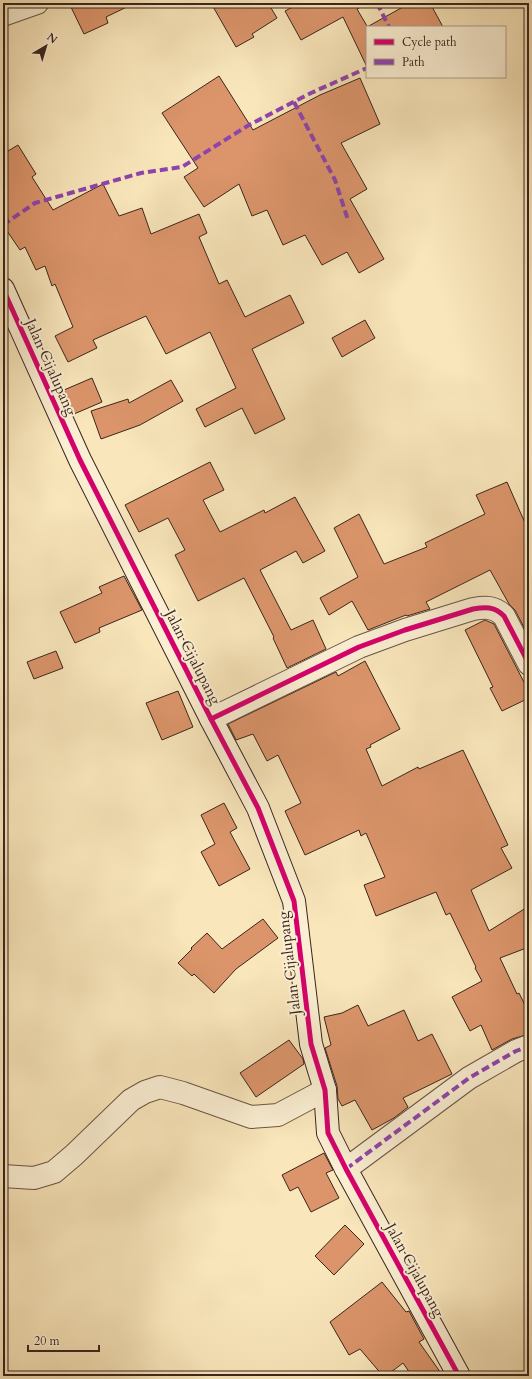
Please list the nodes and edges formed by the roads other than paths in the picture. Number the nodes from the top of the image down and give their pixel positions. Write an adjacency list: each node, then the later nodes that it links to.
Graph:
1 (37, 3): 2 (street)
2 (3, 15)
3 (3, 289): 5 (street, Jalan Cijalupang)
4 (529, 664): 5 (street)
5 (211, 719): 7 (street, Jalan Cijalupang)
6 (529, 1046): 8 (street)
7 (325, 1090): 8 (street, Jalan Cijalupang); 9 (street)
8 (346, 1169): 10 (street, Jalan Cijalupang)
9 (3, 1176)
10 (459, 1376)

